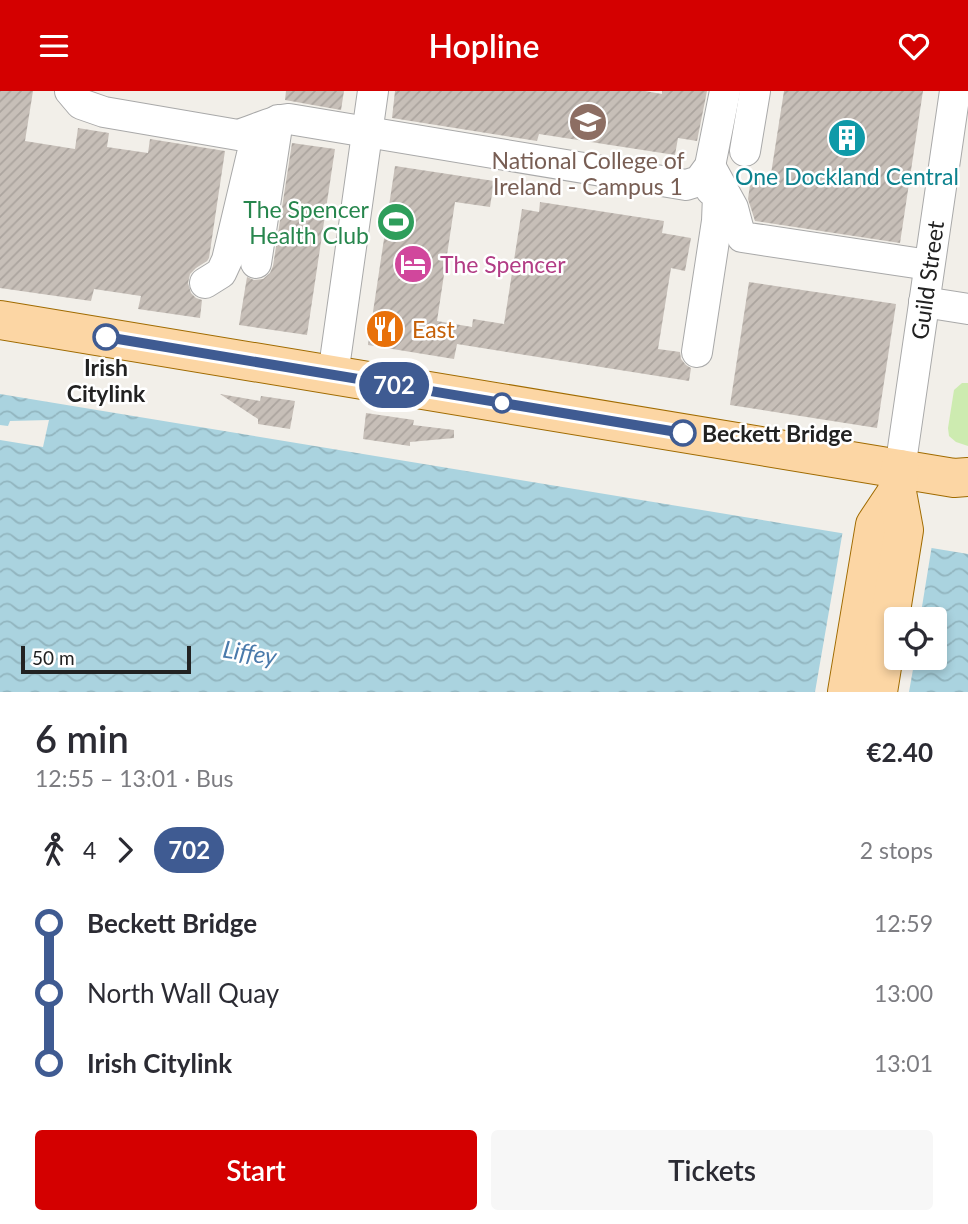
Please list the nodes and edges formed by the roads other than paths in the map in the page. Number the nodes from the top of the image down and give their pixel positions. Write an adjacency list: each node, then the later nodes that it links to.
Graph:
1 (70, 91): 6 (street)
2 (373, 91): 7 (street)
3 (725, 91): 9 (street)
4 (755, 91): 8 (street)
5 (955, 91): 11 (street, Guild Street)
6 (268, 125): 7 (street); 10 (street); 12 (street)
7 (368, 131): 9 (street); 17 (street)
8 (745, 151)
9 (704, 173): 11 (street); 16 (street)
10 (256, 263)
11 (929, 265): 13 (street, Guild Street)
12 (205, 283)
13 (924, 302): 14 (street); 18 (street, Guild Street)
14 (968, 309)
15 (0, 320): 17 (main road)
16 (693, 351)
17 (332, 375): 18 (main road)
18 (898, 480): 19 (main road); 20 (main road)
19 (963, 480)
20 (890, 528): 21 (main road); 22 (main road)
21 (847, 692)
22 (878, 692)

